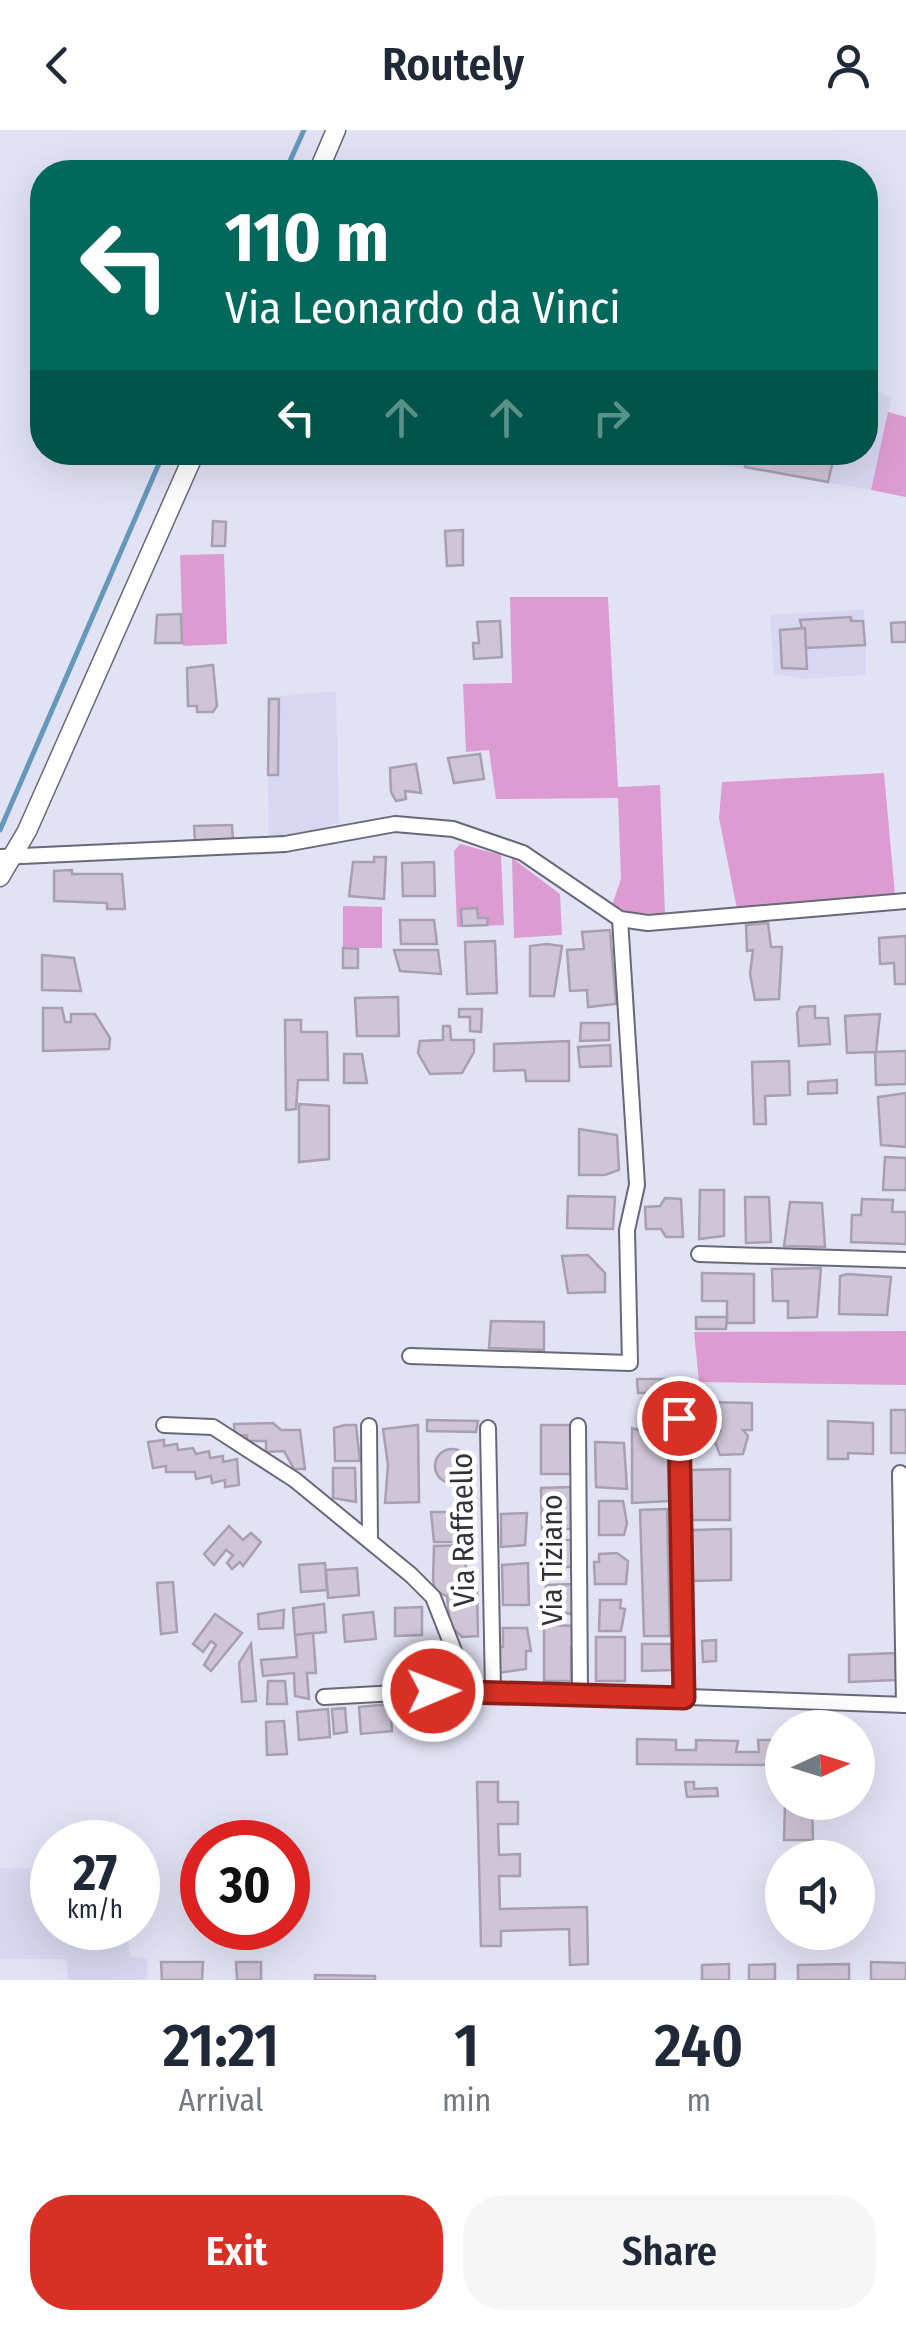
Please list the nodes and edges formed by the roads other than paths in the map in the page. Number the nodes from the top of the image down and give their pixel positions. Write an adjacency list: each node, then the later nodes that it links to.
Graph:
1 (336, 130): 2 (street)
2 (323, 160)
3 (189, 465): 4 (street)
4 (3, 857): 5 (street); 7 (street)
5 (0, 877)
6 (906, 901): 7 (street)
7 (620, 919): 10 (street)
8 (699, 1254): 9 (street)
9 (906, 1260)
10 (410, 1356)
11 (679, 1418): 22 (street)
12 (164, 1425): 17 (street)
13 (369, 1426): 17 (street)
14 (578, 1426): 20 (street, Via Tiziano)
15 (488, 1428): 19 (street, Via Raffaello)
16 (900, 1474): 23 (street)
17 (370, 1540): 18 (street)
18 (469, 1689): 19 (street); 21 (street)
19 (494, 1691): 20 (street)
20 (580, 1694): 22 (street)
21 (324, 1697)
22 (684, 1698): 23 (street)
23 (905, 1705)

